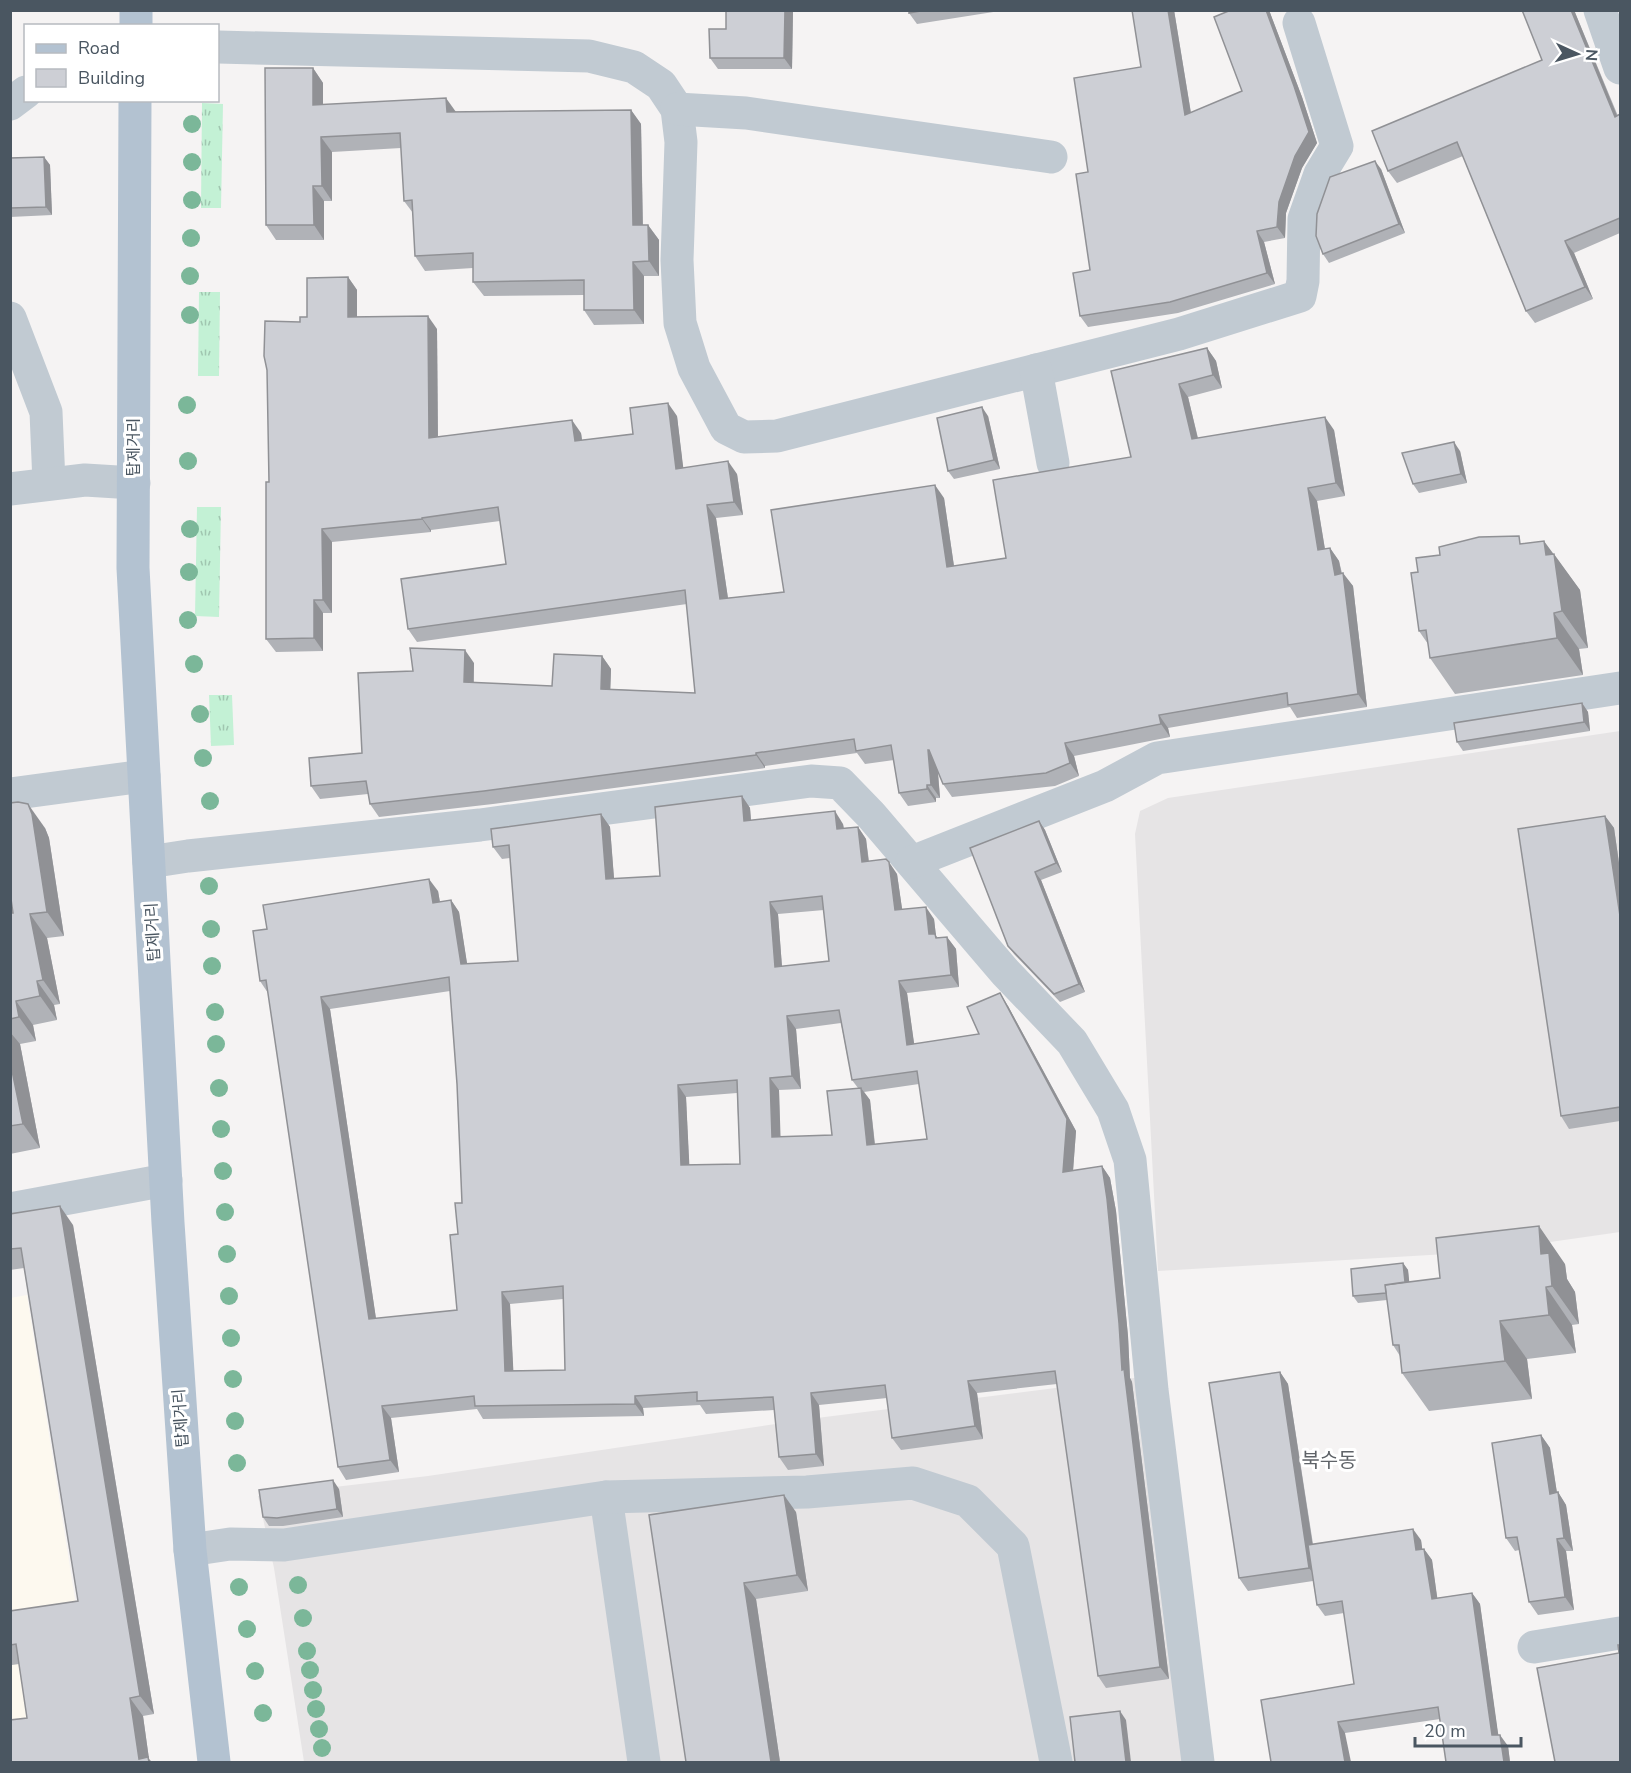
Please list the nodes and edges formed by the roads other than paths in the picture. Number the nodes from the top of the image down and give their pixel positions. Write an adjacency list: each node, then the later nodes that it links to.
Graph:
1 (1600, 10): 4 (street)
2 (1299, 23): 11 (street)
3 (219, 47): 8 (street)
4 (1620, 68)
5 (24, 94): 7 (street)
6 (135, 102): 14 (main road, 탑제거리)
7 (10, 104)
8 (677, 109): 9 (street); 11 (street)
9 (1051, 157)
10 (10, 318): 13 (street)
11 (1036, 370): 12 (street)
12 (1053, 463)
13 (49, 483): 14 (street); 15 (street)
14 (134, 483): 17 (main road, 탑제거리)
15 (10, 489)
16 (1620, 688): 20 (street)
17 (144, 776): 18 (street); 19 (main road, 탑제거리)
18 (10, 794)
19 (149, 862): 20 (street); 21 (main road, 탑제거리)
20 (912, 862): 30 (street)
21 (166, 1180): 22 (street); 24 (main road, 탑제거리)
22 (10, 1209)
23 (606, 1497): 24 (street); 28 (street); 29 (street)
24 (190, 1551): 27 (main road, 탑제거리)
25 (1620, 1633): 26 (street)
26 (1534, 1647)
27 (214, 1762)
28 (644, 1762)
29 (1056, 1762)
30 (1198, 1762)

